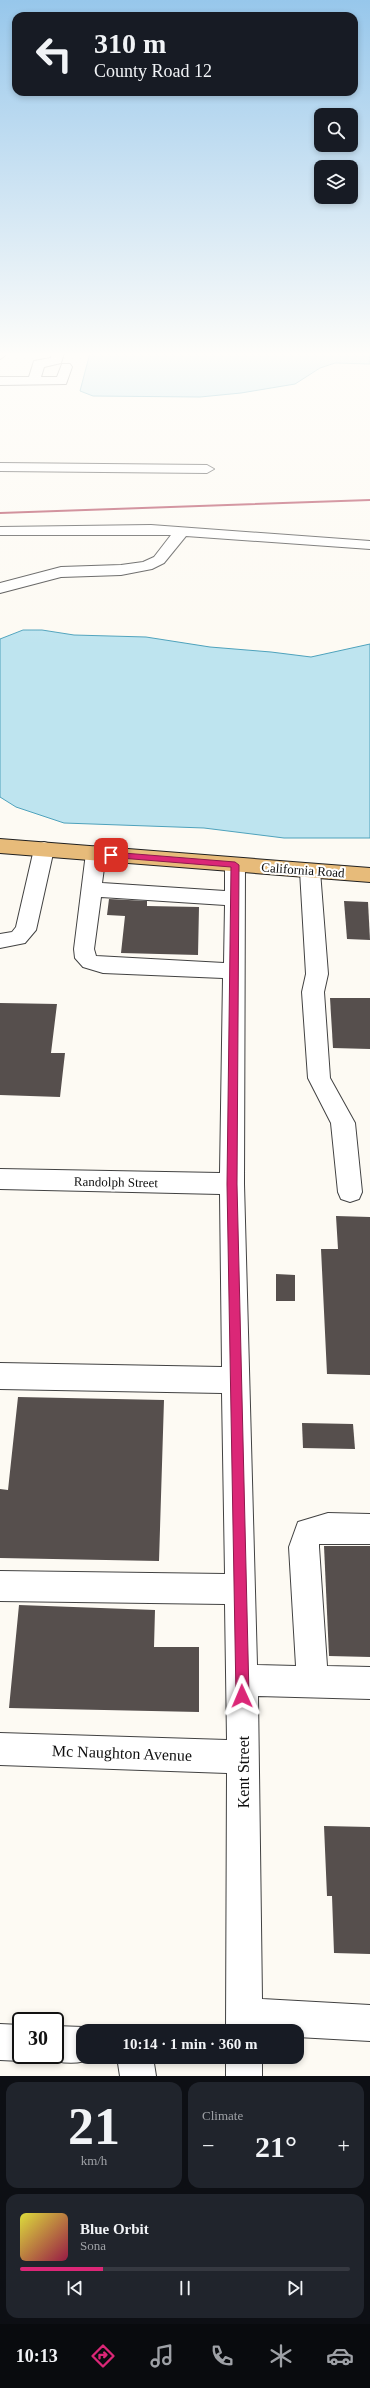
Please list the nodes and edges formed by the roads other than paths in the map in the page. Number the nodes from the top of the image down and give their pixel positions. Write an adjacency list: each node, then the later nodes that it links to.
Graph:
1 (0, 467): 2 (street)
2 (207, 469)
3 (0, 531): 4 (street)
4 (182, 531): 5 (street); 6 (street)
5 (370, 545)
6 (0, 588)
7 (0, 846): 8 (main road, California Road)
8 (44, 849): 9 (main road, California Road); 15 (street)
9 (96, 854): 10 (main road, California Road); 13 (street)
10 (235, 865): 11 (main road, California Road); 14 (street, Kent Street)
11 (310, 871): 12 (main road, California Road); 19 (street)
12 (370, 875)
13 (91, 889): 14 (street); 16 (street)
14 (235, 899): 16 (street, Kent Street)
15 (0, 941)
16 (234, 971): 18 (street, Kent Street)
17 (0, 1179): 18 (street, Randolph Street)
18 (232, 1184): 21 (street, Kent Street)
19 (350, 1192)
20 (0, 1376): 21 (street)
21 (236, 1380): 24 (street, Kent Street)
22 (370, 1529): 26 (street)
23 (0, 1586): 24 (street)
24 (240, 1589): 25 (street, Kent Street)
25 (242, 1680): 26 (street); 29 (street, Kent Street)
26 (312, 1682): 27 (street)
27 (370, 1683)
28 (0, 1749): 29 (street, Mc Naughton Avenue)
29 (244, 1757): 31 (street, Kent Street)
30 (370, 2023): 31 (street)
31 (244, 2024)
32 (0, 2042): 33 (street)
33 (12, 2043)
34 (64, 2044): 35 (street)
35 (76, 2045)
36 (136, 2064): 38 (street)
37 (244, 2064): 39 (street)
38 (138, 2076)
39 (244, 2076)

